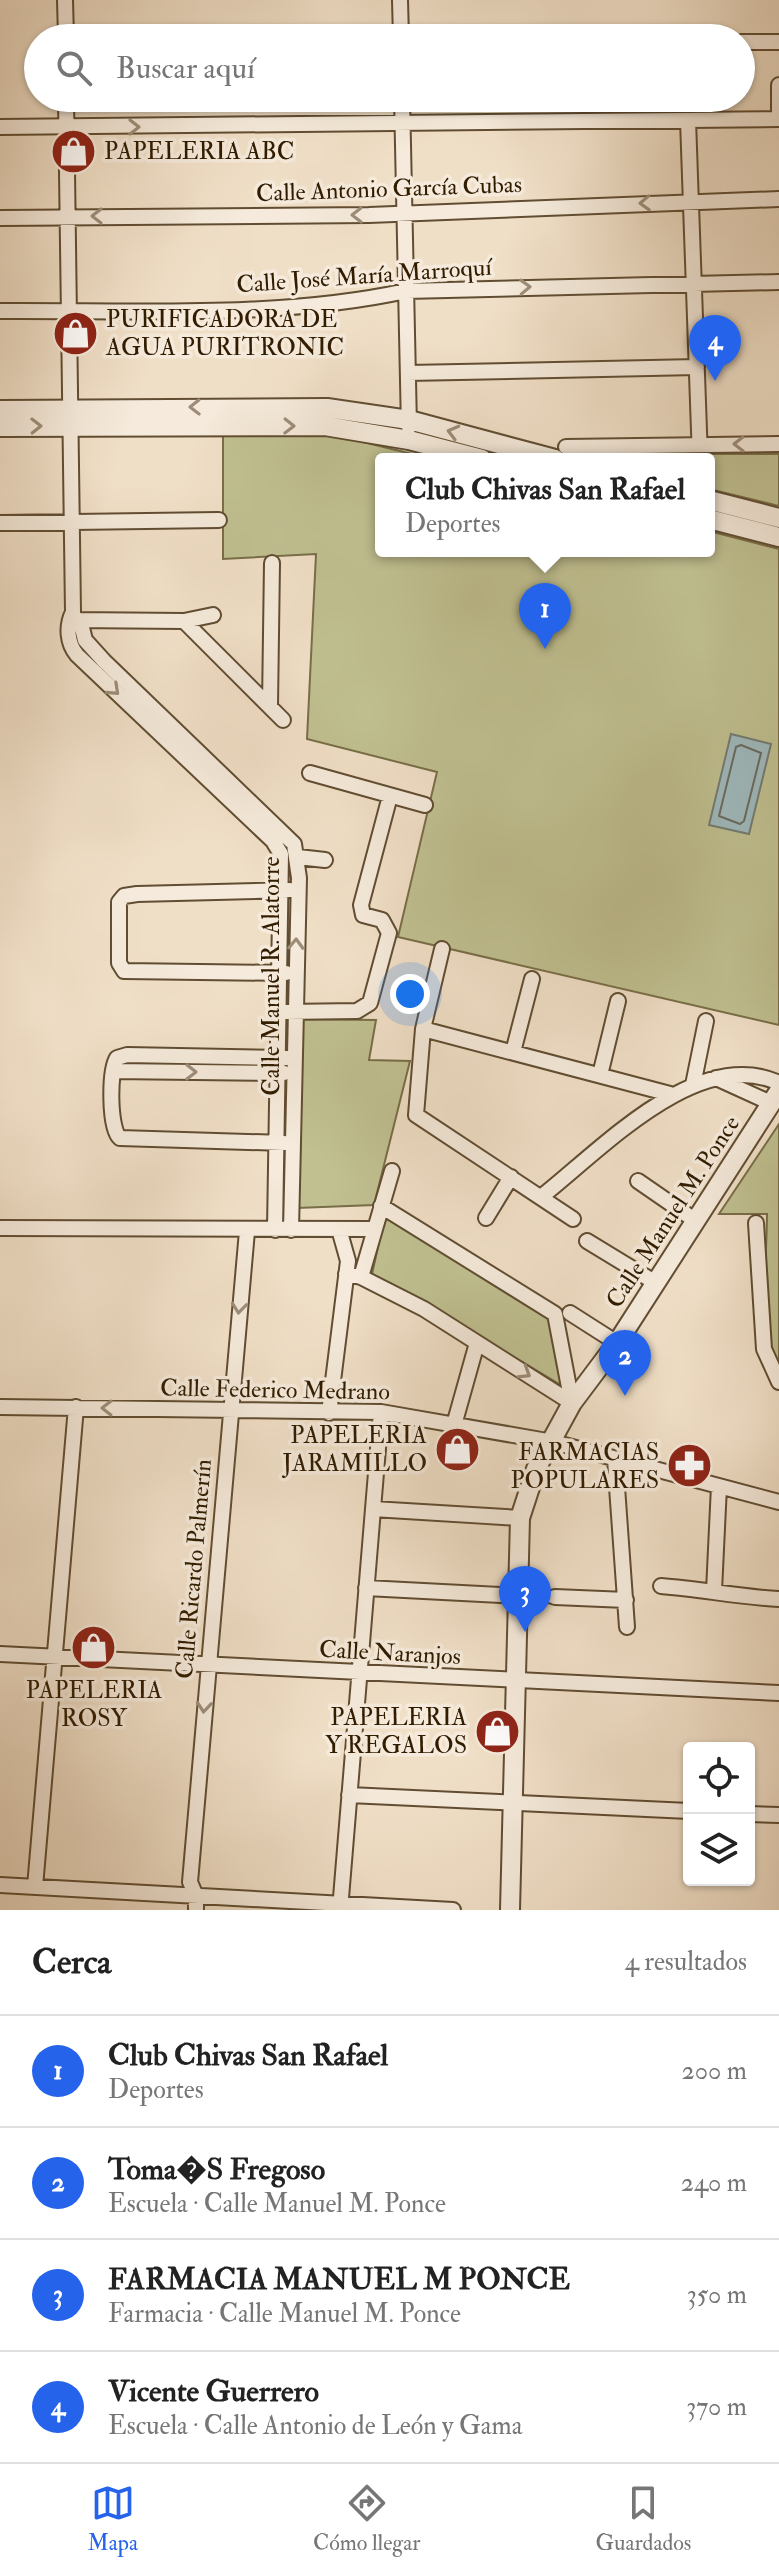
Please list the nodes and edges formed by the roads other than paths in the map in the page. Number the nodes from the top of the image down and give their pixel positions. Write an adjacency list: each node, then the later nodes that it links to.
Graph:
1 (65, 0): 3 (street)
2 (400, 0): 4 (street)
3 (66, 24)
4 (401, 24)
5 (755, 42): 6 (street)
6 (779, 42)
7 (779, 85): 10 (street)
8 (66, 112): 14 (street, Calle Manuel R. Alatorre)
9 (402, 112): 12 (street)
10 (779, 119): 11 (street)
11 (688, 120): 12 (street); 16 (street)
12 (403, 126): 14 (street, one-way to 12); 17 (street)
13 (0, 127): 14 (street)
14 (67, 127): 18 (street, Calle Manuel R. Alatorre)
15 (779, 199): 16 (street, Calle Antonio García Cubas)
16 (691, 201): 17 (street, Calle Antonio García Cubas, one-way to 17); 21 (street)
17 (404, 212): 18 (street, Calle Antonio García Cubas, one-way to 18); 22 (street)
18 (68, 216): 19 (street, Calle Antonio García Cubas); 23 (street, Calle Manuel R. Alatorre)
19 (0, 218)
20 (779, 282): 21 (street, Calle José María Marroquí)
21 (694, 283): 22 (street, Calle José María Marroquí, one-way to 21); 25 (street)
22 (406, 291): 23 (street, Calle José María Marroquí); 26 (street)
23 (69, 310): 24 (street, Calle José María Marroquí); 28 (street, Calle Manuel R. Alatorre)
24 (0, 311)
25 (697, 367): 26 (street); 33 (street)
26 (408, 373): 29 (street)
27 (0, 410): 28 (street)
28 (71, 417): 29 (street, one-way to 28); 30 (street, one-way to 28); 31 (street, one-way to 31); 40 (street, Calle Manuel R. Alatorre)
29 (409, 420): 31 (street); 35 (street, one-way to 29)
30 (0, 427)
31 (409, 440): 34 (street)
32 (779, 444): 33 (street, one-way to 33)
33 (700, 452): 35 (street)
34 (459, 453)
35 (561, 453)
36 (715, 502): 37 (street)
37 (779, 518)
38 (219, 520): 40 (street)
39 (715, 521): 42 (street)
40 (72, 522): 41 (street); 45 (street, Calle Manuel R. Alatorre)
41 (0, 523)
42 (779, 537)
43 (272, 563): 48 (street)
44 (213, 615): 46 (street)
45 (74, 617): 46 (street); 47 (street, Calle Manuel R. Alatorre)
46 (184, 621): 48 (street)
47 (99, 666): 53 (street, Calle Manuel R. Alatorre); 55 (street, Calle Manuel R. Alatorre, one-way to 55)
48 (270, 705): 49 (street)
49 (283, 720)
50 (310, 773): 51 (street)
51 (390, 796): 52 (street); 60 (street)
52 (425, 805)
53 (298, 857): 54 (street); 55 (street, Calle Manuel R. Alatorre)
54 (325, 860)
55 (290, 890): 57 (street, Calle Manuel R. Alatorre); 57 (street)
56 (442, 949): 62 (street)
57 (287, 973): 60 (street, Calle Manuel R. Alatorre)
58 (532, 979): 63 (street)
59 (618, 1001): 65 (street)
60 (286, 1012): 64 (street, Calle Manuel R. Alatorre)
61 (706, 1021): 68 (street)
62 (423, 1029): 63 (street); 74 (street)
63 (513, 1052): 65 (street)
64 (285, 1066): 71 (street, Calle Manuel R. Alatorre); 71 (street); 72 (street, Calle Manuel R. Alatorre)
65 (600, 1075): 69 (street)
66 (715, 1078): 67 (street); 68 (street); 70 (street)
67 (779, 1083)
68 (693, 1085): 69 (street)
69 (670, 1094): 76 (street)
70 (775, 1097): 80 (street, Calle Manuel M. Ponce)
71 (276, 1143): 72 (street); 85 (street, Calle Manuel R. Alatorre)
72 (292, 1143): 86 (street, Calle Manuel R. Alatorre)
73 (392, 1171): 77 (street)
74 (511, 1177): 76 (street); 78 (street)
75 (638, 1181): 80 (street)
76 (541, 1197): 79 (street)
77 (381, 1206): 84 (street); 95 (street)
78 (486, 1218)
79 (573, 1219)
80 (696, 1221): 90 (street, Calle Manuel M. Ponce)
81 (756, 1223): 94 (street)
82 (0, 1228): 87 (street)
83 (339, 1229): 84 (street); 86 (street); 89 (street)
84 (375, 1229): 89 (street)
85 (275, 1230): 86 (street); 87 (street)
86 (291, 1230)
87 (247, 1231): 98 (street, Calle Ricardo Palmerín, one-way to 98)
88 (587, 1241): 90 (street)
89 (354, 1276): 92 (street); 100 (street)
90 (656, 1283): 93 (street, Calle Manuel M. Ponce)
91 (570, 1313): 93 (street)
92 (477, 1343): 95 (street, one-way to 95); 101 (street)
93 (617, 1343): 95 (street, Calle Manuel M. Ponce)
94 (779, 1382)
95 (572, 1403): 102 (street, Calle Manuel M. Ponce)
96 (0, 1407): 97 (street, Calle Federico Medrano)
97 (76, 1407): 98 (street, Calle Federico Medrano, one-way to 97); 117 (street)
98 (229, 1411): 100 (street, Calle Federico Medrano); 118 (street, Calle Ricardo Palmerín)
99 (381, 1412): 100 (street, Calle Federico Medrano); 101 (street, Calle Federico Medrano); 106 (street)
100 (329, 1413)
101 (454, 1425): 102 (street, Calle Federico Medrano)
102 (553, 1442): 103 (street, Calle Federico Medrano); 107 (street, Calle Manuel M. Ponce)
103 (615, 1459): 104 (street, Calle Federico Medrano); 114 (street)
104 (719, 1486): 105 (street, Calle Federico Medrano); 110 (street)
105 (779, 1502)
106 (373, 1509): 107 (street); 109 (street)
107 (520, 1518): 111 (street, Calle Manuel M. Ponce)
108 (661, 1586): 110 (street)
109 (366, 1588): 111 (street); 119 (street)
110 (714, 1591): 113 (street)
111 (518, 1596): 112 (street); 120 (street, Calle Manuel M. Ponce)
112 (555, 1597): 114 (street)
113 (779, 1599)
114 (626, 1600): 115 (street)
115 (627, 1627)
116 (0, 1654): 117 (street, Calle Naranjos)
117 (55, 1657): 118 (street, Calle Naranjos); 128 (street)
118 (208, 1667): 119 (street, Calle Naranjos); 129 (street, Calle Ricardo Palmerín, one-way to 129)
119 (359, 1673): 120 (street, Calle Naranjos); 122 (street)
120 (517, 1681): 121 (street, Calle Naranjos); 123 (street, Calle Manuel M. Ponce)
121 (779, 1693)
122 (349, 1795): 123 (street); 130 (street)
123 (513, 1803): 124 (street); 132 (street, Calle Manuel M. Ponce)
124 (683, 1811)
125 (755, 1814): 126 (street)
126 (779, 1815)
127 (0, 1885): 128 (street)
128 (35, 1887): 129 (street)
129 (196, 1903): 130 (street)
130 (340, 1908): 131 (street)
131 (453, 1910)
132 (510, 1910)

